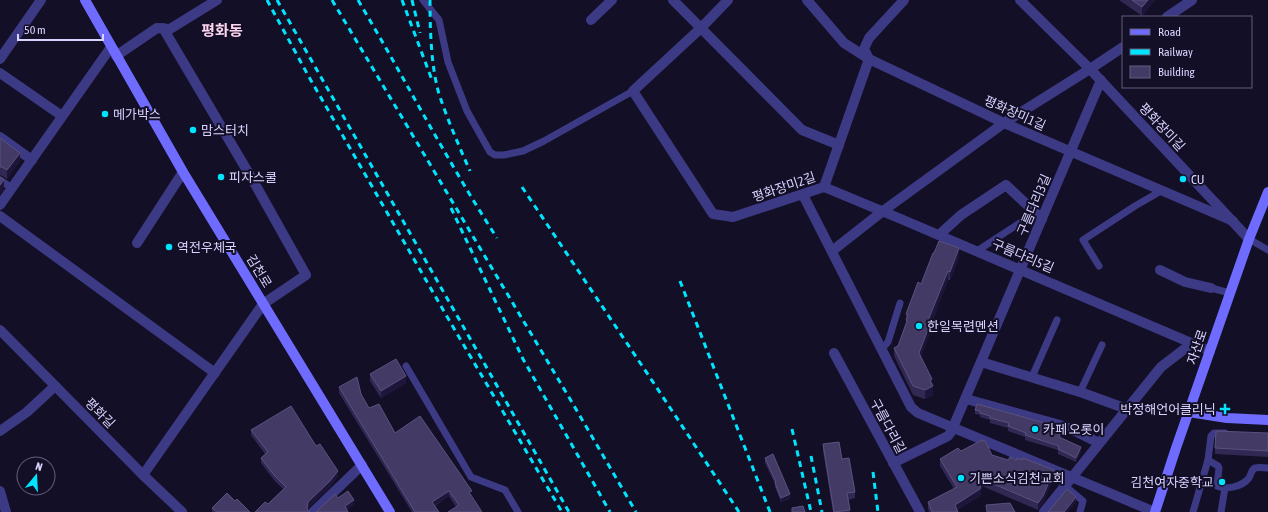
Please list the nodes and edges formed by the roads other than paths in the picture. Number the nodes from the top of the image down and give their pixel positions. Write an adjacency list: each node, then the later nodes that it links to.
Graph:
1 (85, 0): 17 (street, 김천로)
2 (217, 0): 14 (street)
3 (423, 0): 23 (lane)
4 (612, 0): 13 (street)
5 (673, 0): 15 (street)
6 (728, 0): 15 (street)
7 (807, 0): 19 (street, 평화장미1길)
8 (904, 0): 19 (street, 평화장미2길)
9 (1020, 0): 20 (street, 평화장미길)
10 (1192, 0): 12 (street)
11 (36, 2): 18 (street)
12 (1168, 16)
13 (591, 20)
14 (163, 28): 17 (street); 53 (street)
15 (701, 28): 23 (street); 27 (street)
16 (1122, 48): 20 (street)
17 (113, 51): 24 (street); 30 (street, 김천로)
18 (0, 59)
19 (869, 59): 25 (street, 평화장미1길); 27 (street, 평화장미2길)
20 (1090, 69): 22 (street, 평화장미길); 25 (street)
21 (0, 73): 24 (street)
22 (1101, 80): 28 (street, 구름다리3길); 41 (street, 평화장미길)
23 (633, 92): 36 (street, 평화장미2길)
24 (62, 116): 29 (street)
25 (1004, 123): 28 (street, 평화장미1길); 38 (street)
26 (0, 137): 29 (street)
27 (839, 145): 32 (street, 평화장미2길)
28 (1070, 151): 34 (street, 평화장미1길); 40 (street, 구름다리3길)
29 (32, 160): 33 (street)
30 (183, 172): 44 (street); 53 (street, 김천로)
31 (0, 180): 33 (lane)
32 (824, 187): 36 (street, 평화장미2길); 38 (street, 구름다리5길)
33 (12, 188): 37 (street)
34 (1161, 191): 41 (street, 평화장미1길); 48 (lane)
35 (1268, 192): 43 (street, 자산로)
36 (802, 195): 46 (street)
37 (0, 206)
38 (883, 211): 42 (street, 구름다리5길); 46 (street)
39 (0, 216): 64 (street)
40 (1038, 216): 42 (street); 47 (lane); 49 (street, 구름다리3길)
41 (1233, 222): 43 (street, 평화장미길)
42 (939, 235): 47 (street, 구름다리5길)
43 (1249, 239): 45 (lane); 52 (street, 자산로)
44 (137, 243)
45 (1268, 250)
46 (832, 251): 59 (street)
47 (977, 251): 49 (street, 구름다리5길)
48 (1099, 266)
49 (1020, 270): 57 (street, 구름다리5길); 62 (street, 구름다리3길)
50 (1160, 270): 51 (street)
51 (1211, 288): 52 (lane)
52 (1230, 293): 60 (street, 자산로)
53 (263, 304): 64 (street); 78 (street, 김천로)
54 (900, 304): 59 (lane)
55 (1057, 320): 65 (lane)
56 (0, 330): 66 (street, 평화길)
57 (1192, 344): 60 (street, 구름다리5길); 69 (street)
58 (1102, 345): 67 (lane)
59 (881, 350): 72 (street)
60 (1210, 351): 70 (street, 자산로)
61 (834, 353): 77 (street, 구름다리길)
62 (981, 362): 65 (street); 68 (street, 구름다리3길)
63 (406, 366): 89 (lane)
64 (215, 373): 80 (street)
65 (1032, 377): 67 (street)
66 (55, 386): 73 (street); 80 (street, 평화길)
67 (1080, 392): 69 (street)
68 (966, 399): 72 (street, 구름다리3길); 75 (street)
69 (1127, 409): 75 (street)
70 (1189, 412): 71 (street); 93 (street, 자산로)
71 (1268, 420)
72 (954, 427): 77 (street, 구름다리3길); 81 (street)
73 (0, 431)
74 (1231, 433): 76 (lane)
75 (1099, 443): 81 (street)
76 (1208, 460): 83 (lane); 94 (lane)
77 (893, 463): 90 (street, 구름다리길)
78 (362, 465): 87 (street); 88 (street, 김천로)
79 (1268, 468): 83 (lane)
80 (144, 475): 86 (street, 평화길)
81 (1072, 477): 82 (street); 93 (street)
82 (1065, 486): 91 (street); 92 (lane)
83 (1225, 488): 95 (lane)
84 (0, 491): 85 (street)
85 (6, 512)
86 (182, 512)
87 (313, 512)
88 (390, 512)
89 (518, 512)
90 (920, 512)
91 (1044, 512)
92 (1080, 512)
93 (1155, 512)
94 (1193, 512)
95 (1221, 512)

